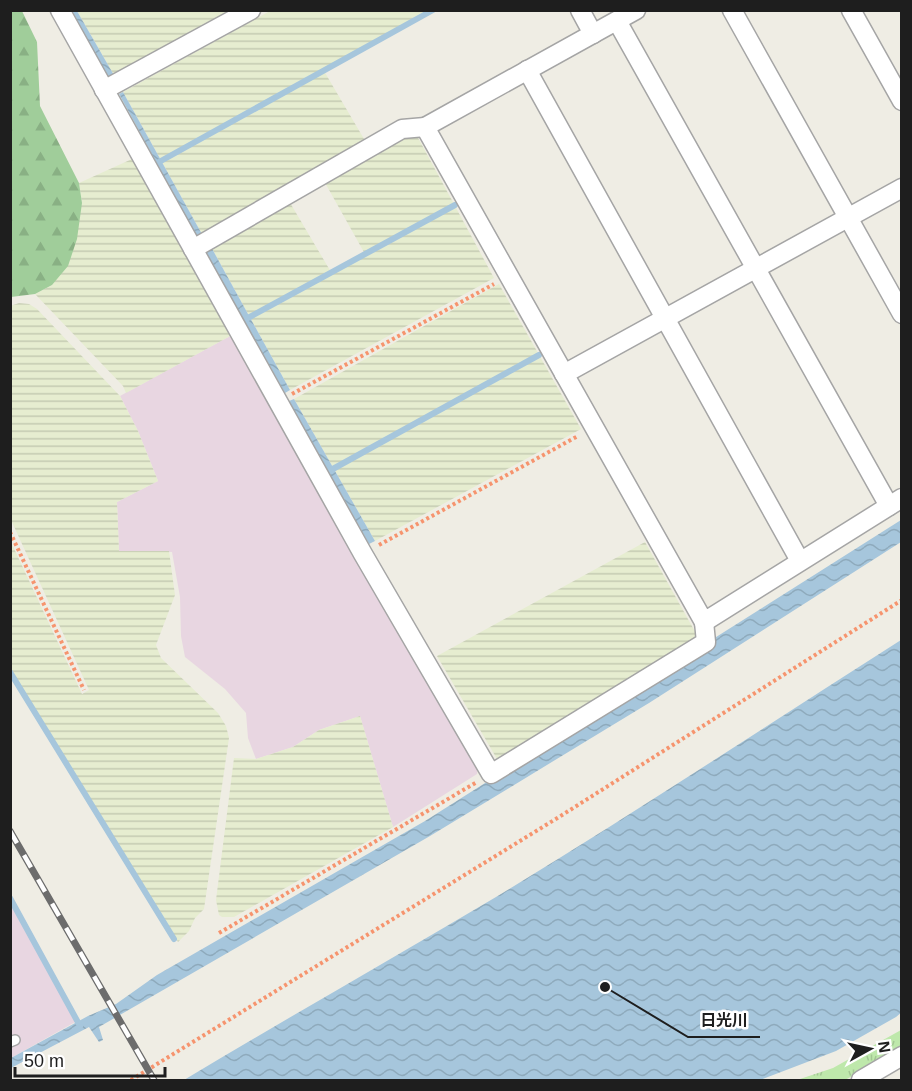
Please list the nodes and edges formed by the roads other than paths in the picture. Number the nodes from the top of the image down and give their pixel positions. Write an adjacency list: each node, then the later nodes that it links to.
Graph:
1 (60, 10): 10 (street)
2 (250, 10): 10 (street)
3 (580, 10): 8 (street)
4 (636, 10): 7 (street)
5 (732, 10): 14 (street)
6 (851, 10): 11 (street)
7 (617, 21): 8 (street); 16 (street)
8 (593, 34): 9 (street)
9 (526, 70): 12 (street); 18 (street)
10 (104, 90): 15 (street)
11 (902, 101)
12 (425, 127): 15 (street); 19 (street)
13 (902, 188): 14 (street)
14 (847, 218): 16 (street); 17 (street)
15 (193, 249): 22 (street)
16 (756, 269): 18 (street); 20 (street)
17 (902, 314)
18 (665, 319): 19 (street); 21 (street)
19 (564, 374): 22 (street)
20 (895, 502): 21 (street)
21 (800, 561): 22 (street)
22 (704, 622)
23 (902, 1056): 24 (street)
24 (861, 1080)

